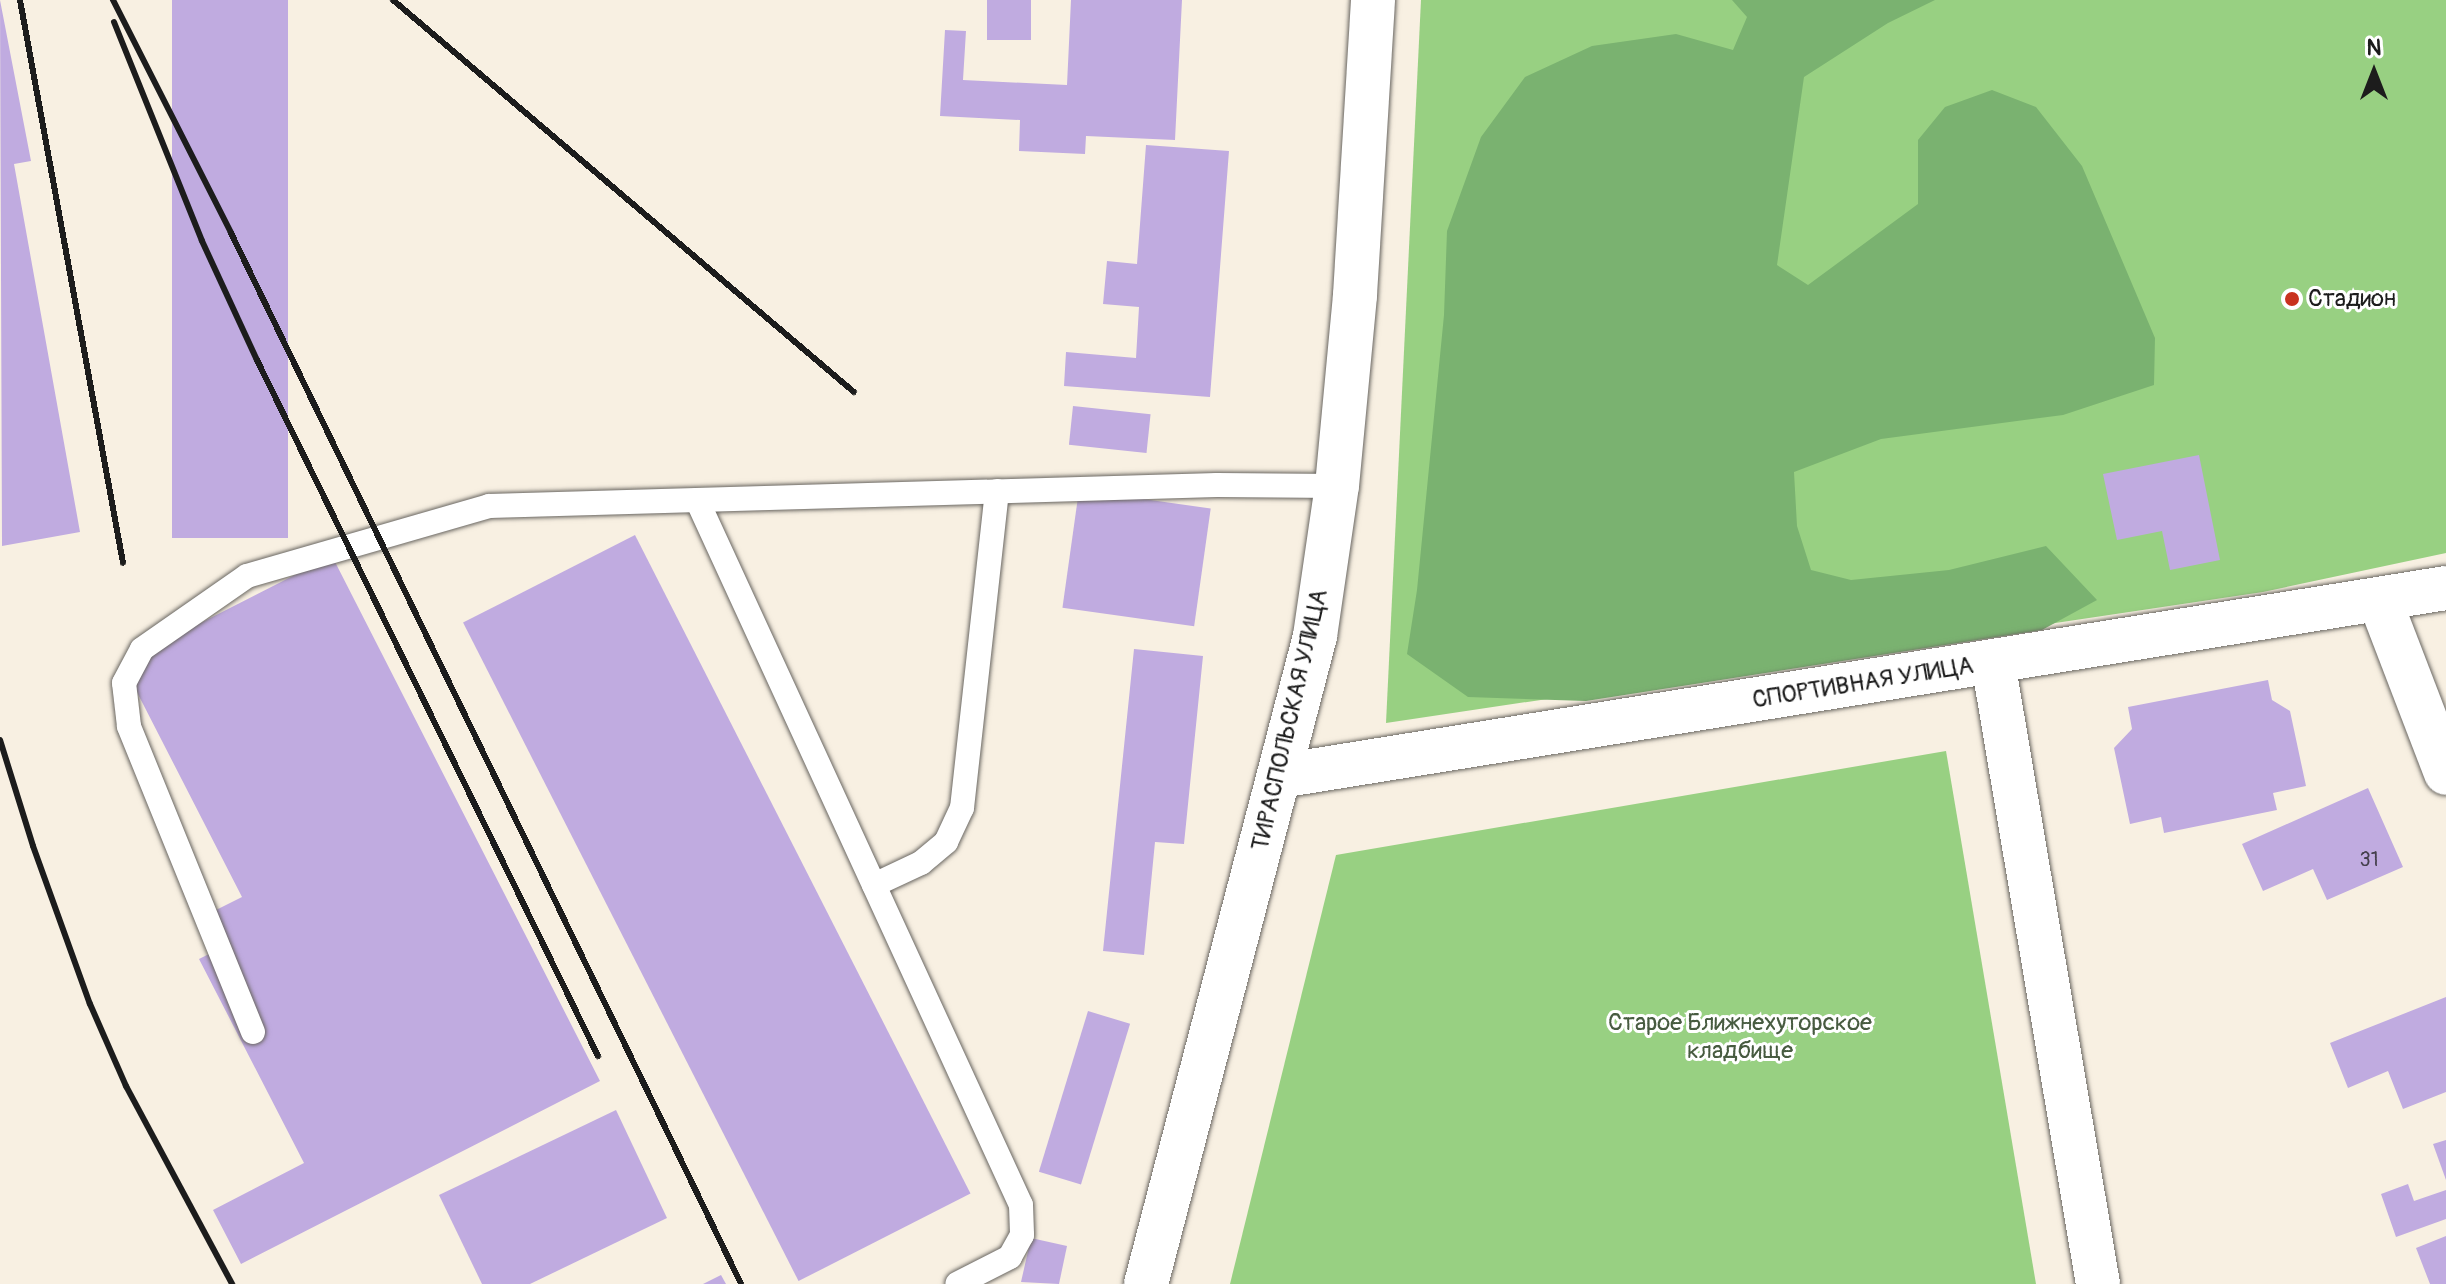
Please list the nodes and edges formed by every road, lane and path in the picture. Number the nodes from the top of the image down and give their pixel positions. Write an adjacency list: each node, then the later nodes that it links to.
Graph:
1 (1373, 0): 2 (street, ТИРАСПОЛЬСКАЯ УЛИЦА)
2 (1337, 486): 3 (lane); 9 (street, ТИРАСПОЛЬСКАЯ УЛИЦА)
3 (997, 491): 4 (lane); 10 (lane)
4 (697, 500): 10 (lane); 11 (lane)
5 (2446, 588): 6 (street, СПОРТИВНАЯ УЛИЦА)
6 (2380, 601): 7 (street, СПОРТИВНАЯ УЛИЦА); 8 (street)
7 (1993, 662): 9 (street, СПОРТИВНАЯ УЛИЦА); 14 (street)
8 (2446, 773)
9 (1280, 776): 13 (street, ТИРАСПОЛЬСКАЯ УЛИЦА)
10 (874, 885): 12 (lane)
11 (253, 1032)
12 (957, 1284)
13 (1146, 1284)
14 (2098, 1284)

